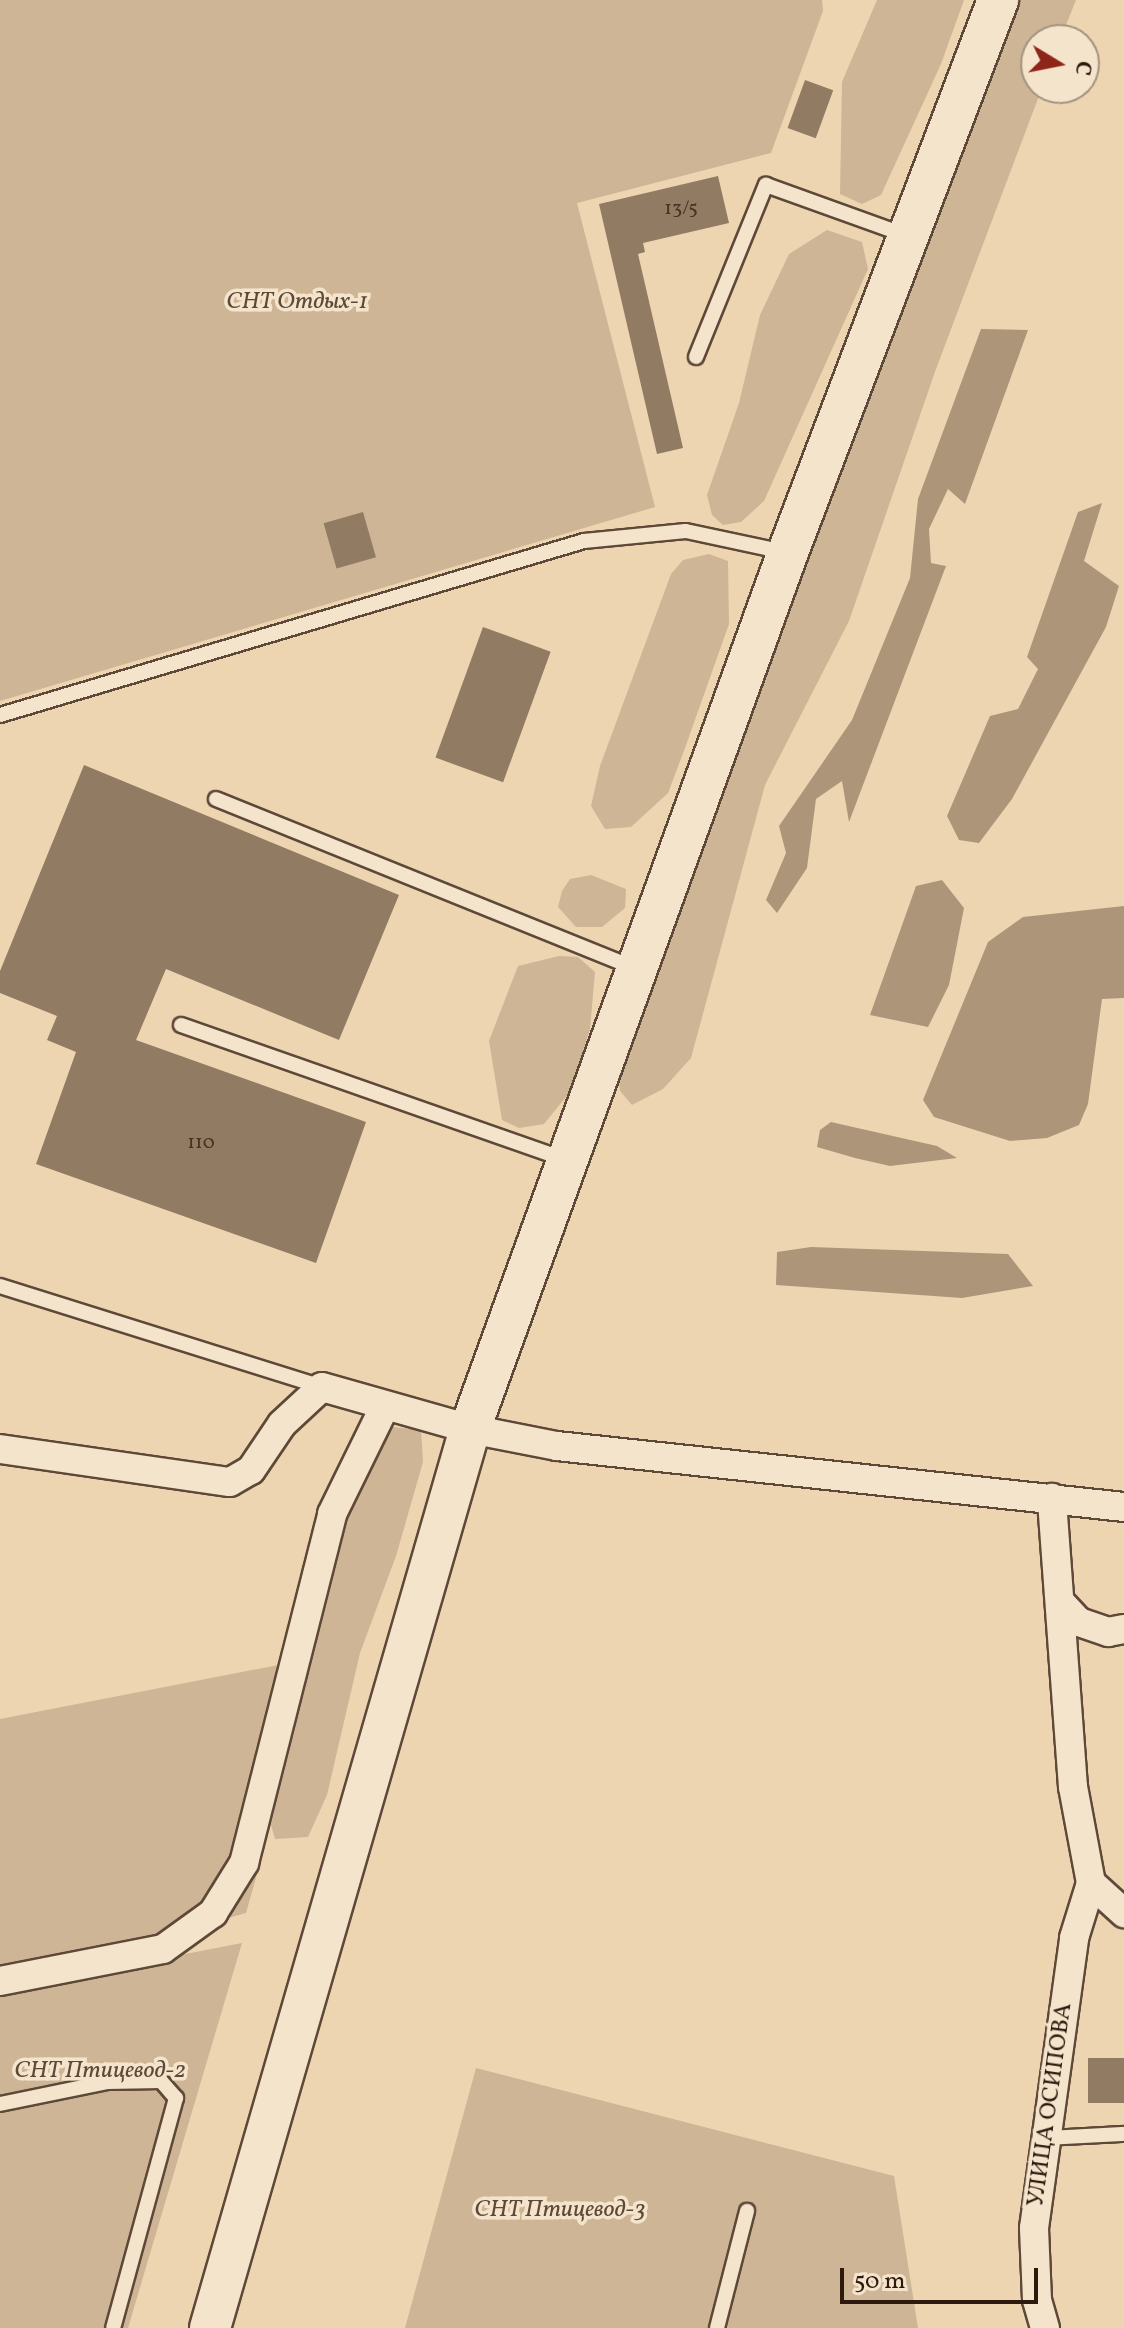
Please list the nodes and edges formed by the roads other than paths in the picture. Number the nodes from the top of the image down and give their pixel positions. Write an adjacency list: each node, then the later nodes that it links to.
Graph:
1 (998, 0): 2 (main road)
2 (909, 237): 3 (lane); 4 (main road)
3 (696, 357)
4 (788, 552): 5 (lane); 7 (main road)
5 (0, 715)
6 (216, 799): 7 (lane)
7 (637, 969): 9 (main road)
8 (181, 1025): 9 (lane)
9 (566, 1160): 13 (main road)
10 (0, 1286): 11 (lane)
11 (322, 1387): 12 (street); 14 (street)
12 (385, 1406): 13 (street); 21 (street)
13 (470, 1429): 15 (street); 27 (main road)
14 (0, 1449)
15 (1052, 1498): 16 (street); 17 (street, УЛИЦА ОСИПОВА)
16 (1124, 1507)
17 (1063, 1605): 18 (street); 19 (street, УЛИЦА ОСИПОВА)
18 (1124, 1629)
19 (1091, 1883): 20 (street); 24 (street, УЛИЦА ОСИПОВА)
20 (1124, 1913)
21 (0, 1981)
22 (0, 2104): 26 (lane)
23 (1124, 2134): 24 (lane)
24 (1047, 2138): 29 (street, УЛИЦА ОСИПОВА)
25 (747, 2211): 28 (lane)
26 (113, 2328)
27 (210, 2328)
28 (717, 2328)
29 (1045, 2328)

